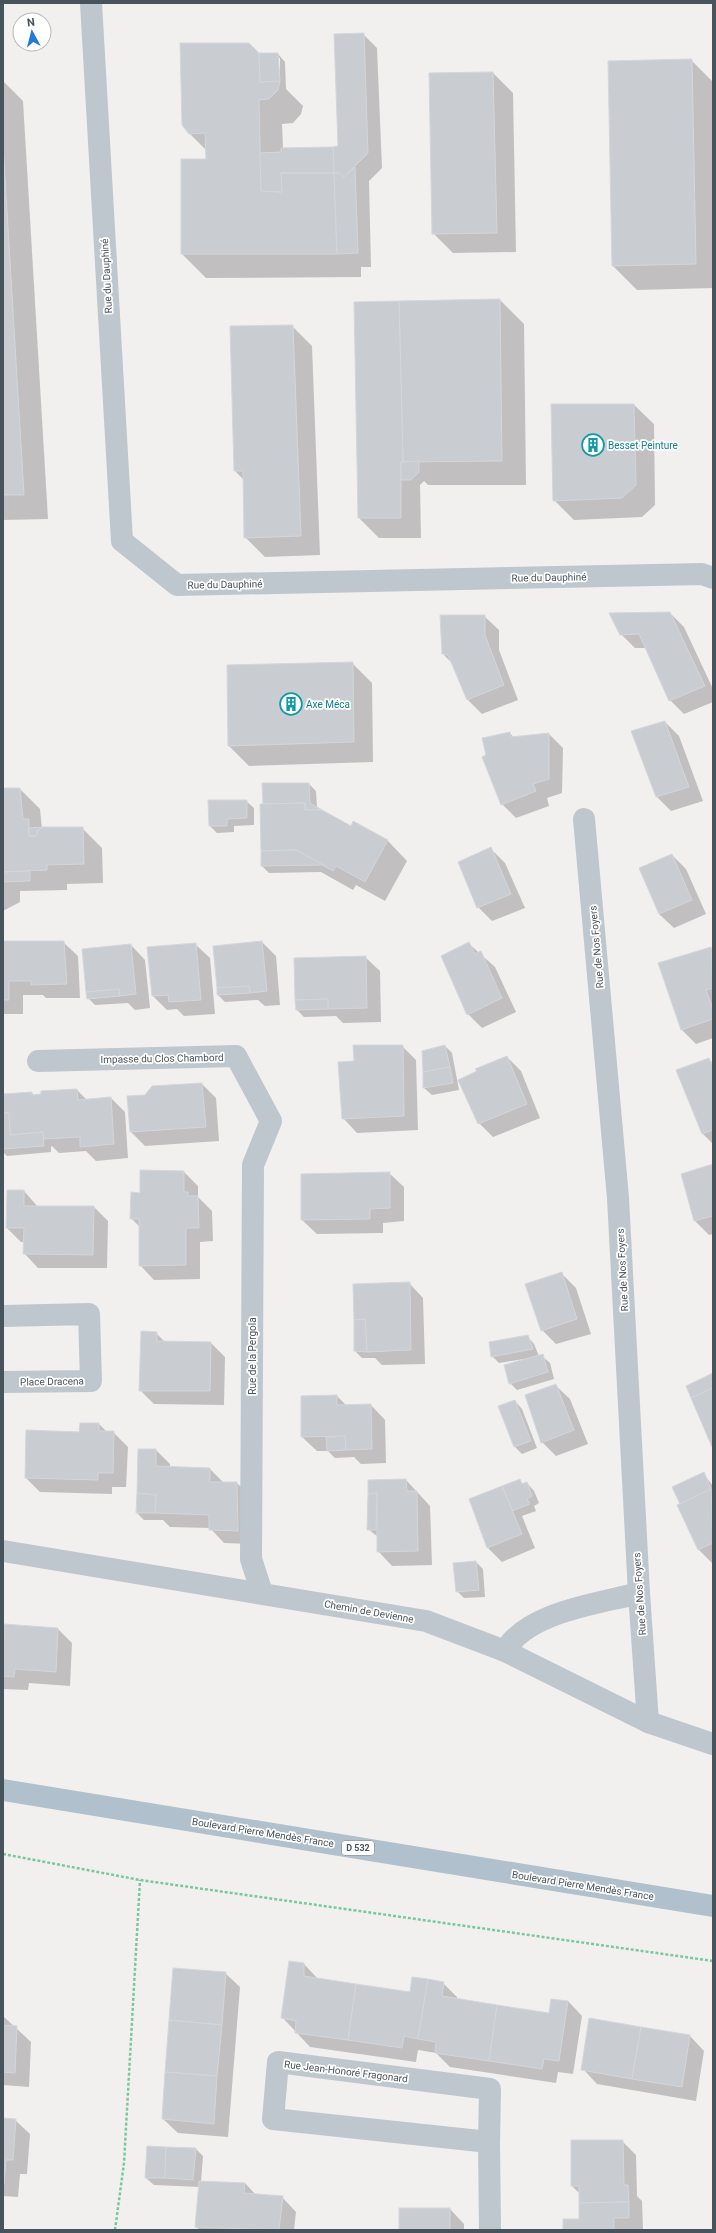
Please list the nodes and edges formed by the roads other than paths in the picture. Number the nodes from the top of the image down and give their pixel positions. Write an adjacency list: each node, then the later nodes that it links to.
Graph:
1 (91, 3): 2 (street, Rue du Dauphiné)
2 (713, 578)
3 (584, 819): 10 (street, Rue de Nos Foyers)
4 (38, 1061): 5 (street, Impasse du Clos Chambord)
5 (271, 1121): 9 (street, Rue de la Pergola)
6 (3, 1316): 7 (street, Place Dracena)
7 (3, 1382)
8 (3, 1550): 9 (street, Chemin de Devienne)
9 (262, 1593): 11 (street, Chemin de Devienne)
10 (639, 1593): 11 (street); 12 (street, Rue de Nos Foyers)
11 (505, 1651): 12 (street, Chemin de Devienne)
12 (648, 1722): 13 (street, Chemin de Devienne)
13 (713, 1744)
14 (3, 1790): 15 (main road, Boulevard Pierre Mendès France / D 532)
15 (713, 1906)
16 (489, 2142): 16 (street, Rue Jean-Honoré Fragonard); 17 (street, Rue Jean-Honoré Fragonard)
17 (490, 2230)

